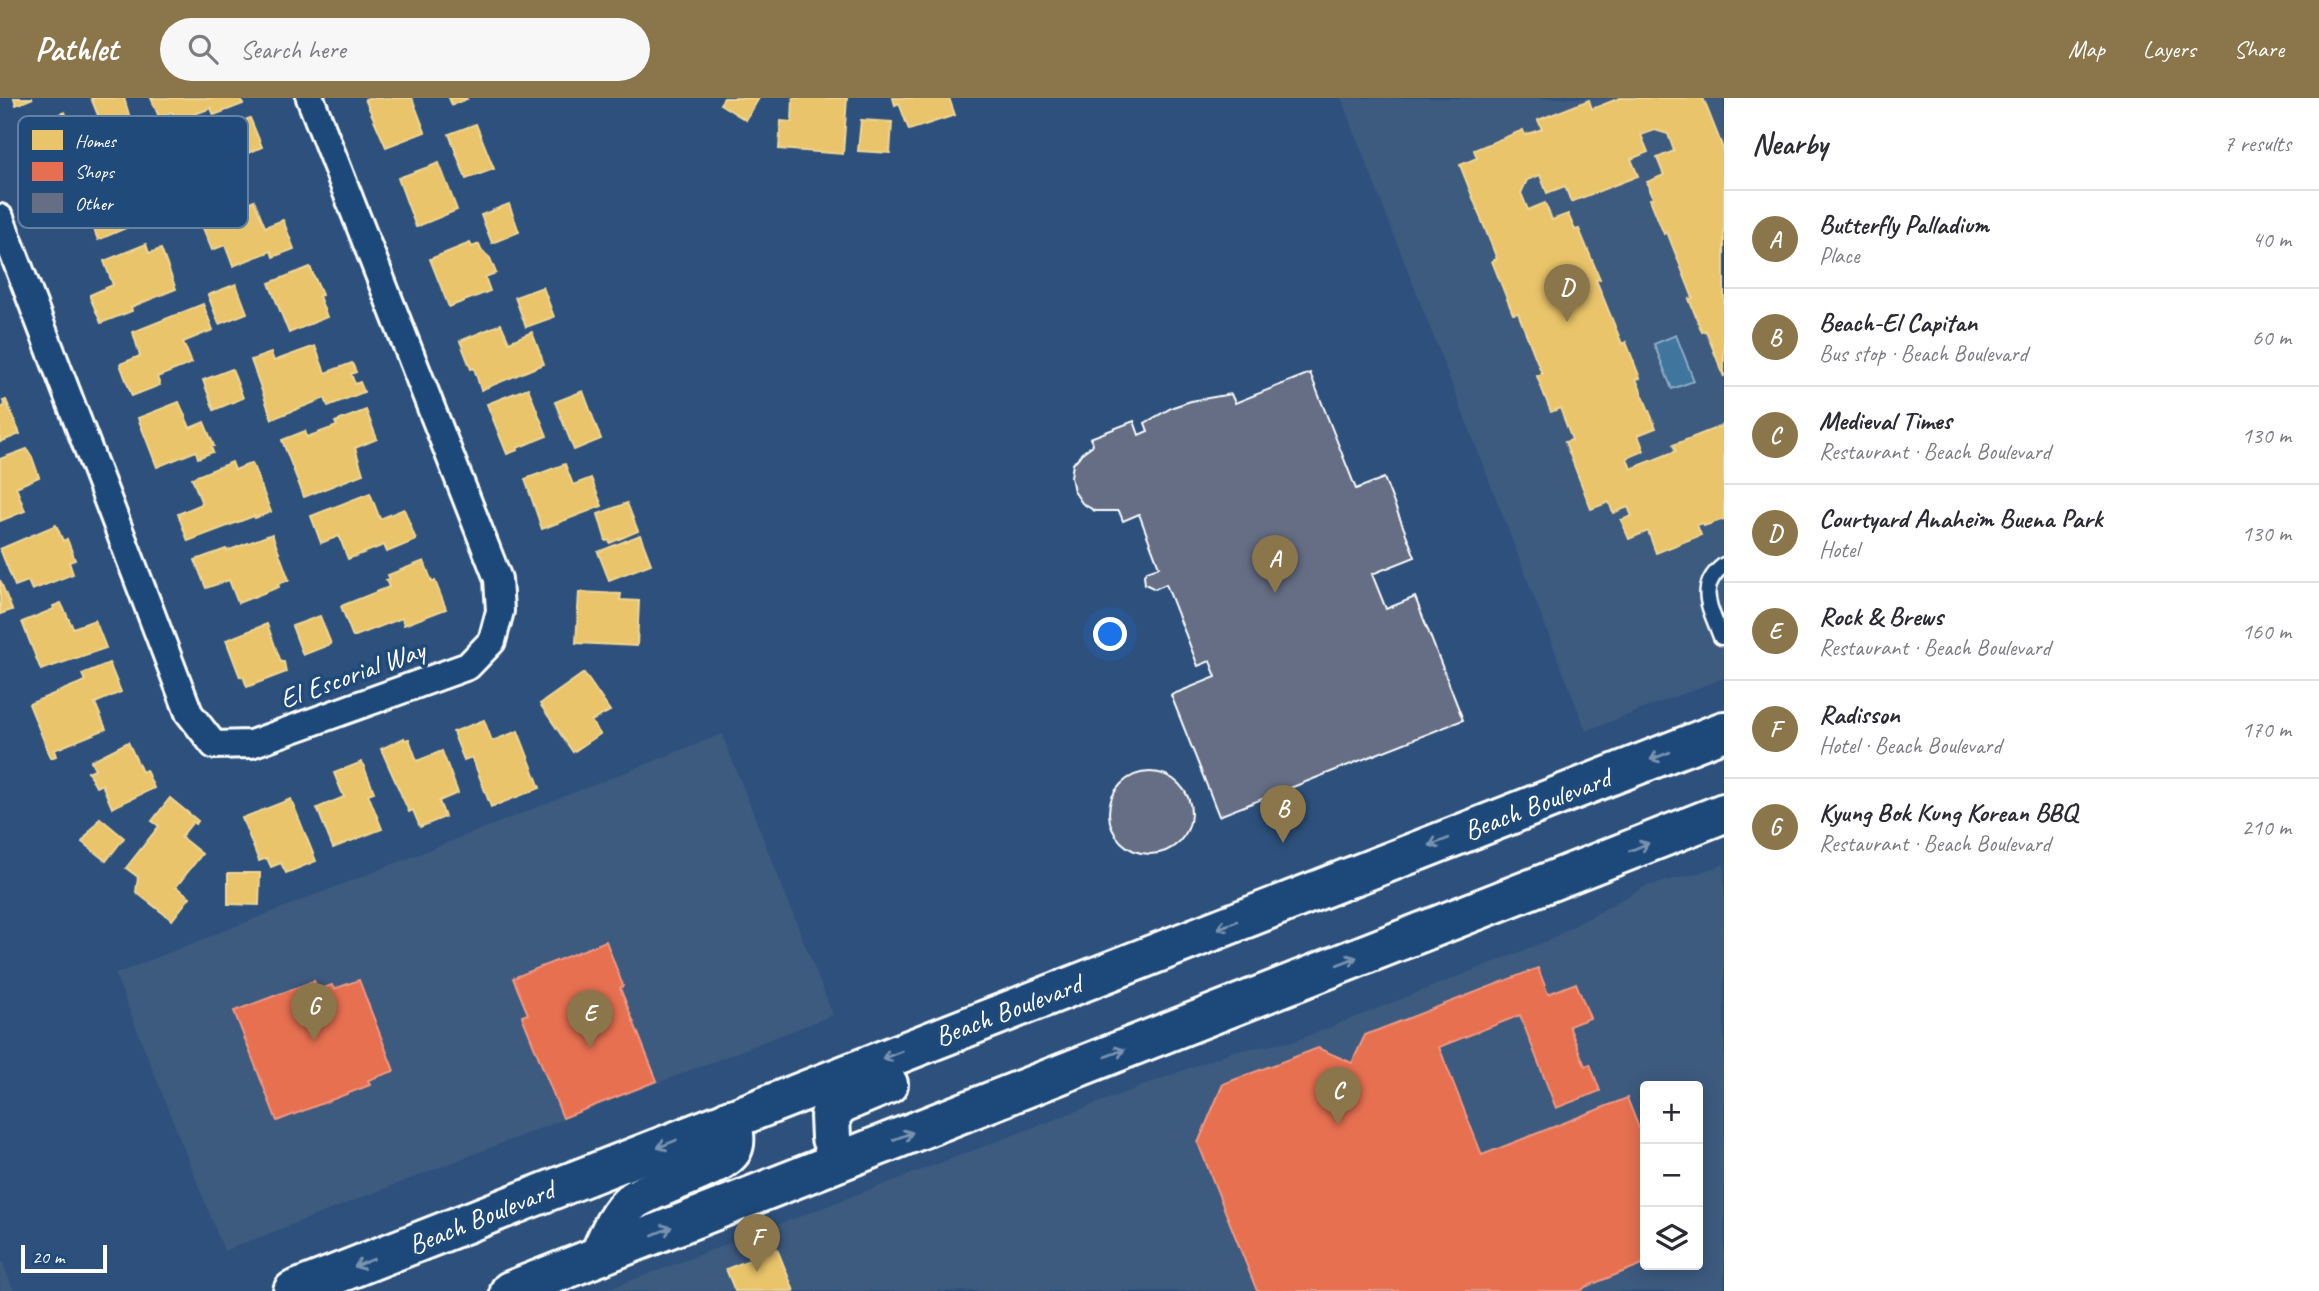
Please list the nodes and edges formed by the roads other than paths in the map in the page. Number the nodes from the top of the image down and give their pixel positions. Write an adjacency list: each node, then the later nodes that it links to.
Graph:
1 (310, 98): 2 (street, El Escorial Way)
2 (0, 218)
3 (1724, 565): 4 (lane)
4 (1721, 637)
5 (1724, 731): 7 (main road, Beach Boulevard, one-way to 7)
6 (1724, 813): 9 (main road, one-way to 6)
7 (956, 1030): 8 (main road, Beach Boulevard, one-way to 8); 9 (main road)
8 (730, 1119): 10 (main road); 11 (main road, Beach Boulevard, one-way to 11)
9 (839, 1161): 10 (main road, one-way to 9)
10 (599, 1256): 12 (main road)
11 (293, 1291)
12 (510, 1291)

